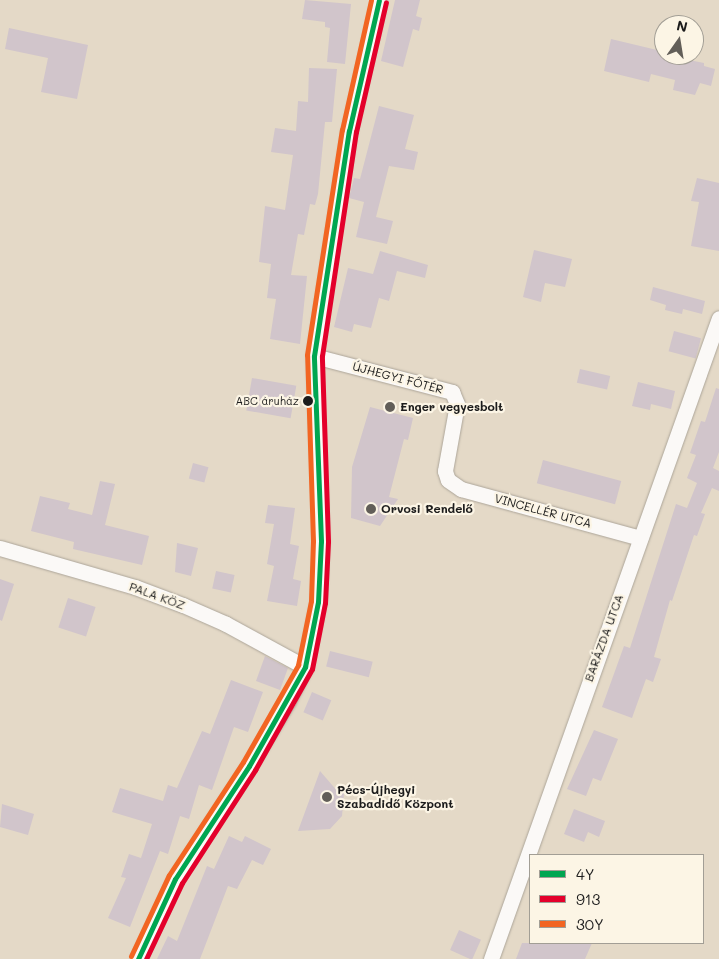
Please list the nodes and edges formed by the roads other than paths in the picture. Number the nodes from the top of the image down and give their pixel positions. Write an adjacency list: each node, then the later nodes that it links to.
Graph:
1 (379, 0): 3 (street)
2 (719, 318): 5 (street, BARÁZDA UTCA)
3 (314, 356): 4 (street, ÚJHEGYI FŐTÉR); 7 (street)
4 (448, 480): 5 (street, VINCELLÉR UTCA)
5 (640, 538): 9 (street, BARÁZDA UTCA)
6 (0, 548): 7 (street, PALA KÖZ)
7 (304, 667): 8 (street)
8 (138, 959)
9 (491, 959)

